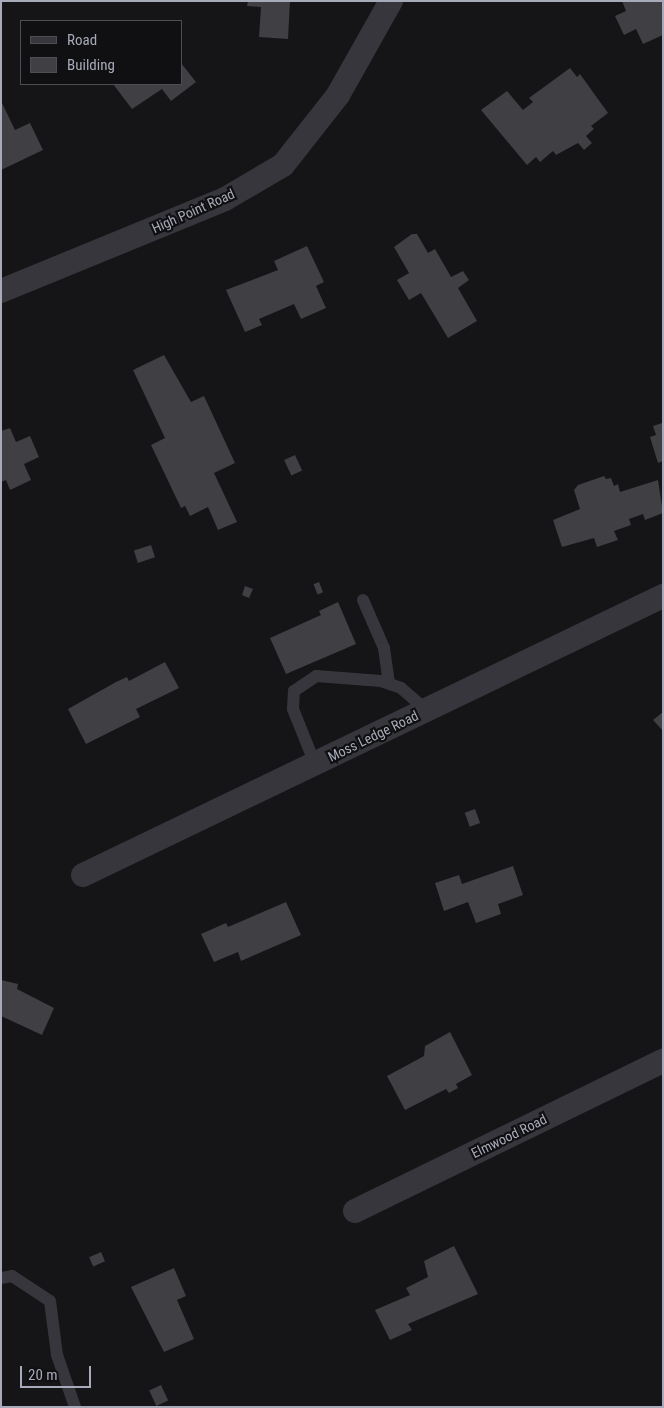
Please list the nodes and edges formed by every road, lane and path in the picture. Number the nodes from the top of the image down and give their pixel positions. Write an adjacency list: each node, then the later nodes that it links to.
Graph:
1 (391, 1): 2 (street, High Point Road)
2 (1, 291)
3 (663, 596): 6 (street, Moss Ledge Road)
4 (363, 600): 5 (lane)
5 (389, 683): 6 (lane); 7 (lane)
6 (426, 710): 7 (street, Moss Ledge Road)
7 (315, 764): 8 (street, Moss Ledge Road)
8 (83, 875)
9 (663, 1061): 10 (street, Elmwood Road)
10 (355, 1211)
11 (1, 1278): 12 (lane)
12 (75, 1407)

